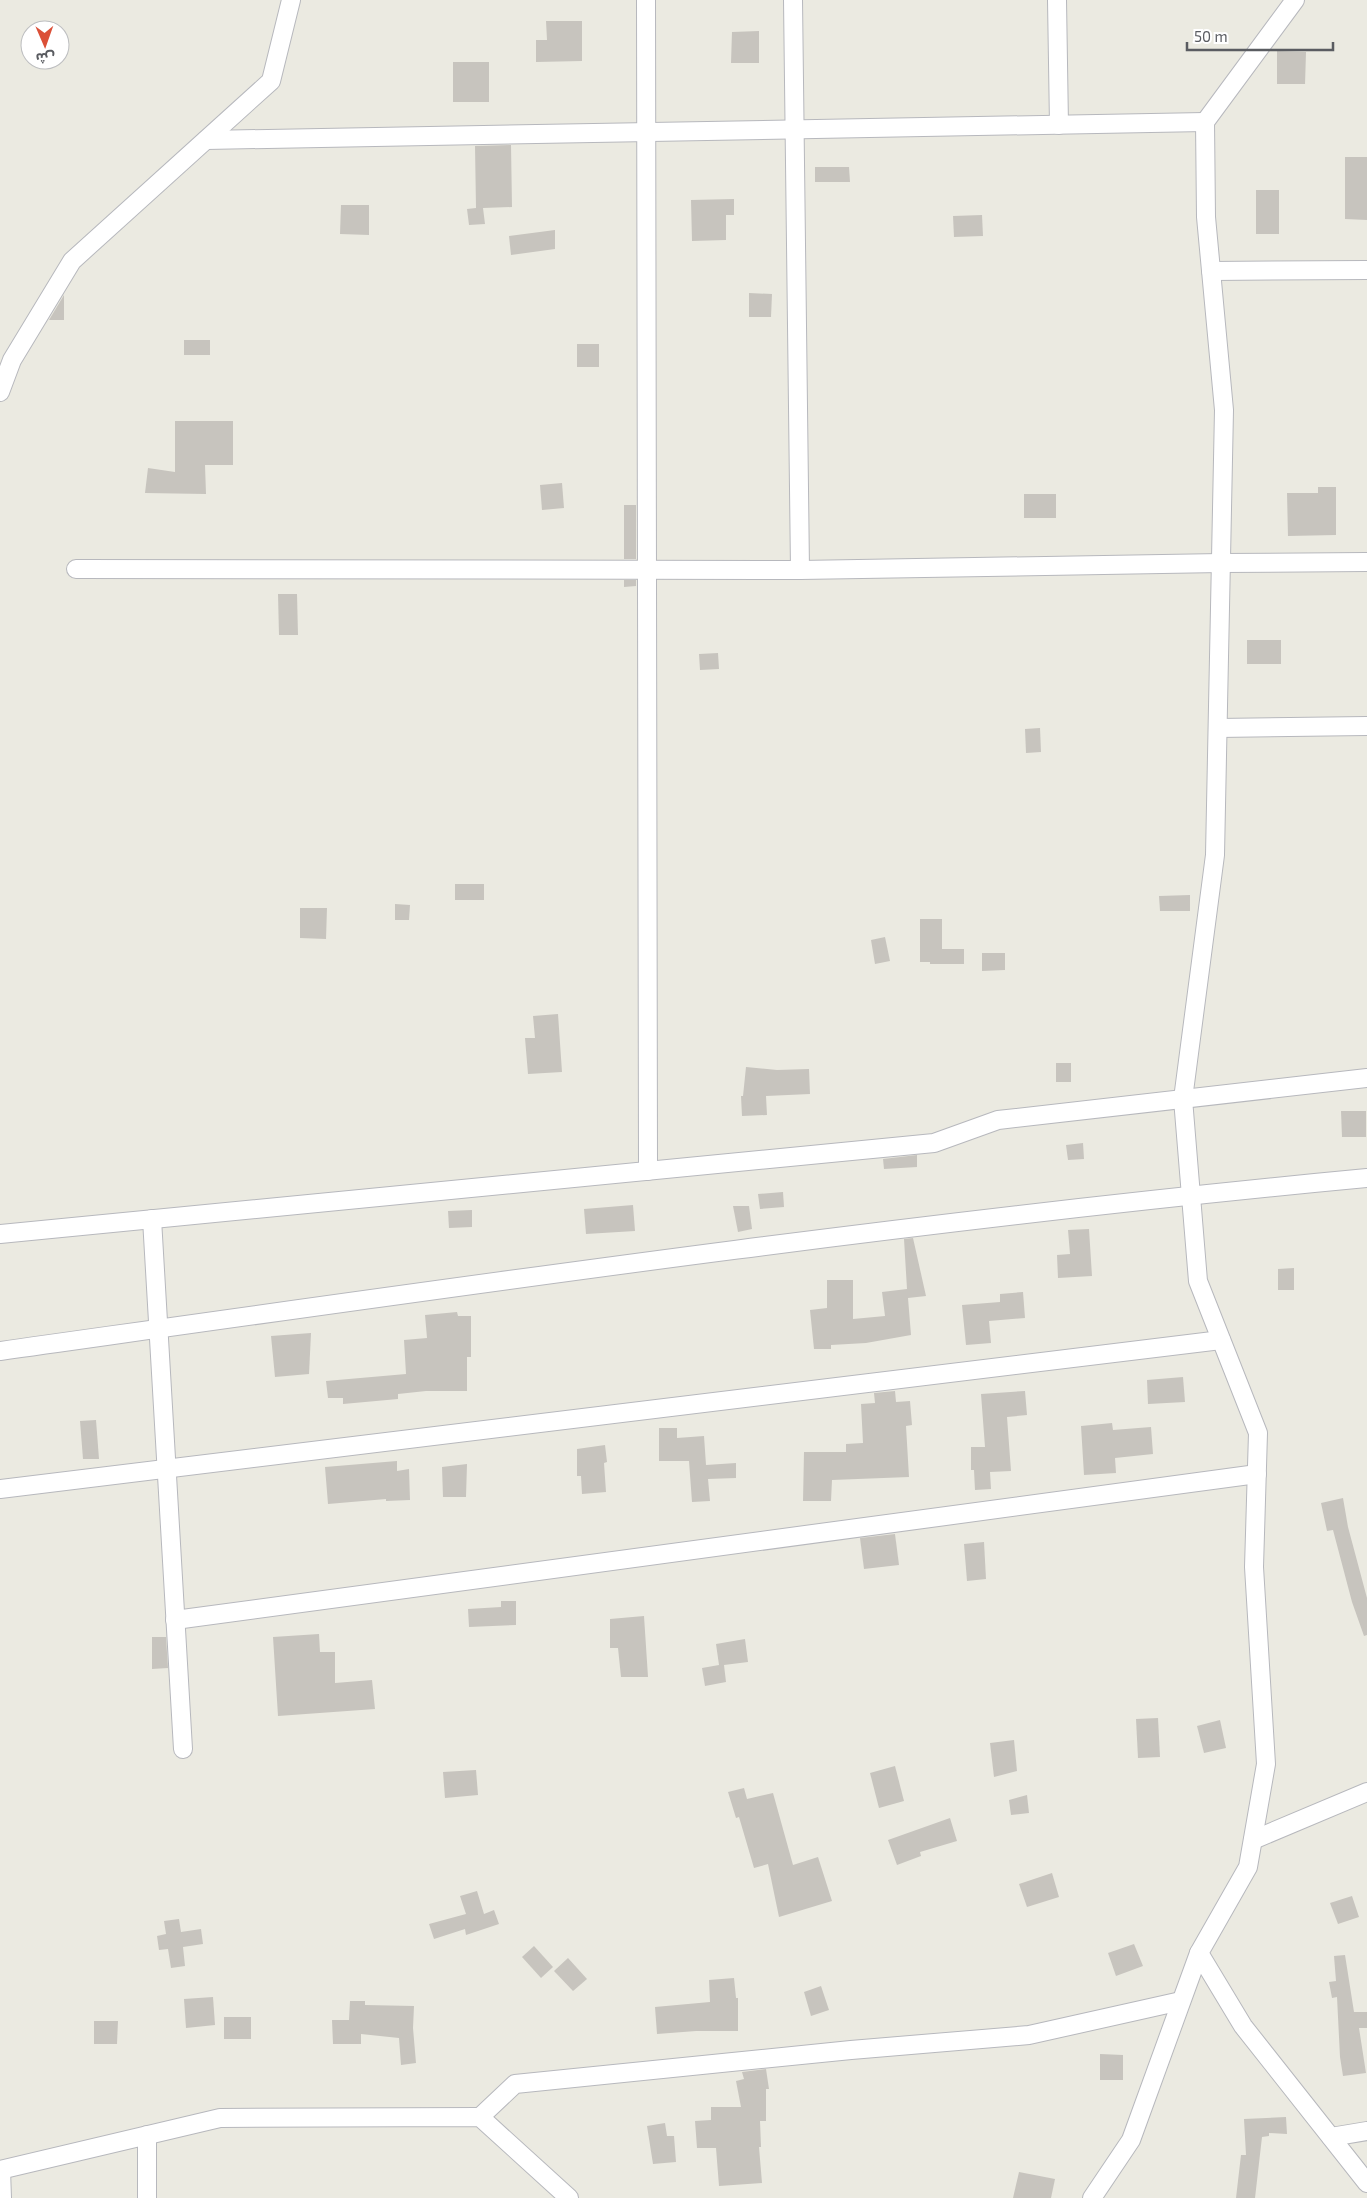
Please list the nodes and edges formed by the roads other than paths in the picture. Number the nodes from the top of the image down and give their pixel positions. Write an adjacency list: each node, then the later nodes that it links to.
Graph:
1 (290, 0): 10 (street)
2 (646, 0): 9 (street)
3 (793, 0): 8 (street)
4 (1057, 0): 7 (street)
5 (1295, 0): 6 (street)
6 (1205, 122): 7 (street); 12 (street)
7 (1059, 125): 8 (street)
8 (794, 130): 9 (street); 18 (street)
9 (646, 132): 10 (street); 17 (street)
10 (206, 140): 13 (street)
11 (1367, 270): 12 (street)
12 (1211, 271): 15 (street)
13 (0, 392)
14 (1367, 562): 15 (street)
15 (1221, 563): 18 (street); 20 (street)
16 (76, 569): 17 (street)
17 (647, 570): 18 (street); 23 (street)
18 (800, 570)
19 (1367, 726): 20 (street)
20 (1218, 728): 22 (street)
21 (1367, 1078): 22 (street)
22 (1183, 1099): 23 (street); 25 (street)
23 (648, 1171): 26 (street)
24 (1367, 1178): 25 (street)
25 (1191, 1195): 28 (street); 29 (street)
26 (152, 1219): 27 (street); 28 (street)
27 (0, 1234)
28 (158, 1329): 30 (street); 31 (street)
29 (1221, 1340): 31 (street); 32 (street)
30 (0, 1352)
31 (166, 1468): 33 (street); 34 (street)
32 (1257, 1474): 34 (street); 37 (street)
33 (0, 1489)
34 (175, 1620): 35 (street)
35 (183, 1749)
36 (1367, 1792): 37 (street)
37 (1252, 1840): 38 (street)
38 (1199, 1953): 39 (street); 43 (street)
39 (1181, 2001): 40 (street); 49 (street)
40 (480, 2117): 42 (street); 48 (street)
41 (1367, 2131): 43 (street)
42 (147, 2135): 44 (street); 47 (street)
43 (1331, 2137): 45 (street)
44 (1, 2170): 46 (street)
45 (1367, 2183)
46 (2, 2198)
47 (147, 2198)
48 (569, 2198)
49 (1092, 2198)

